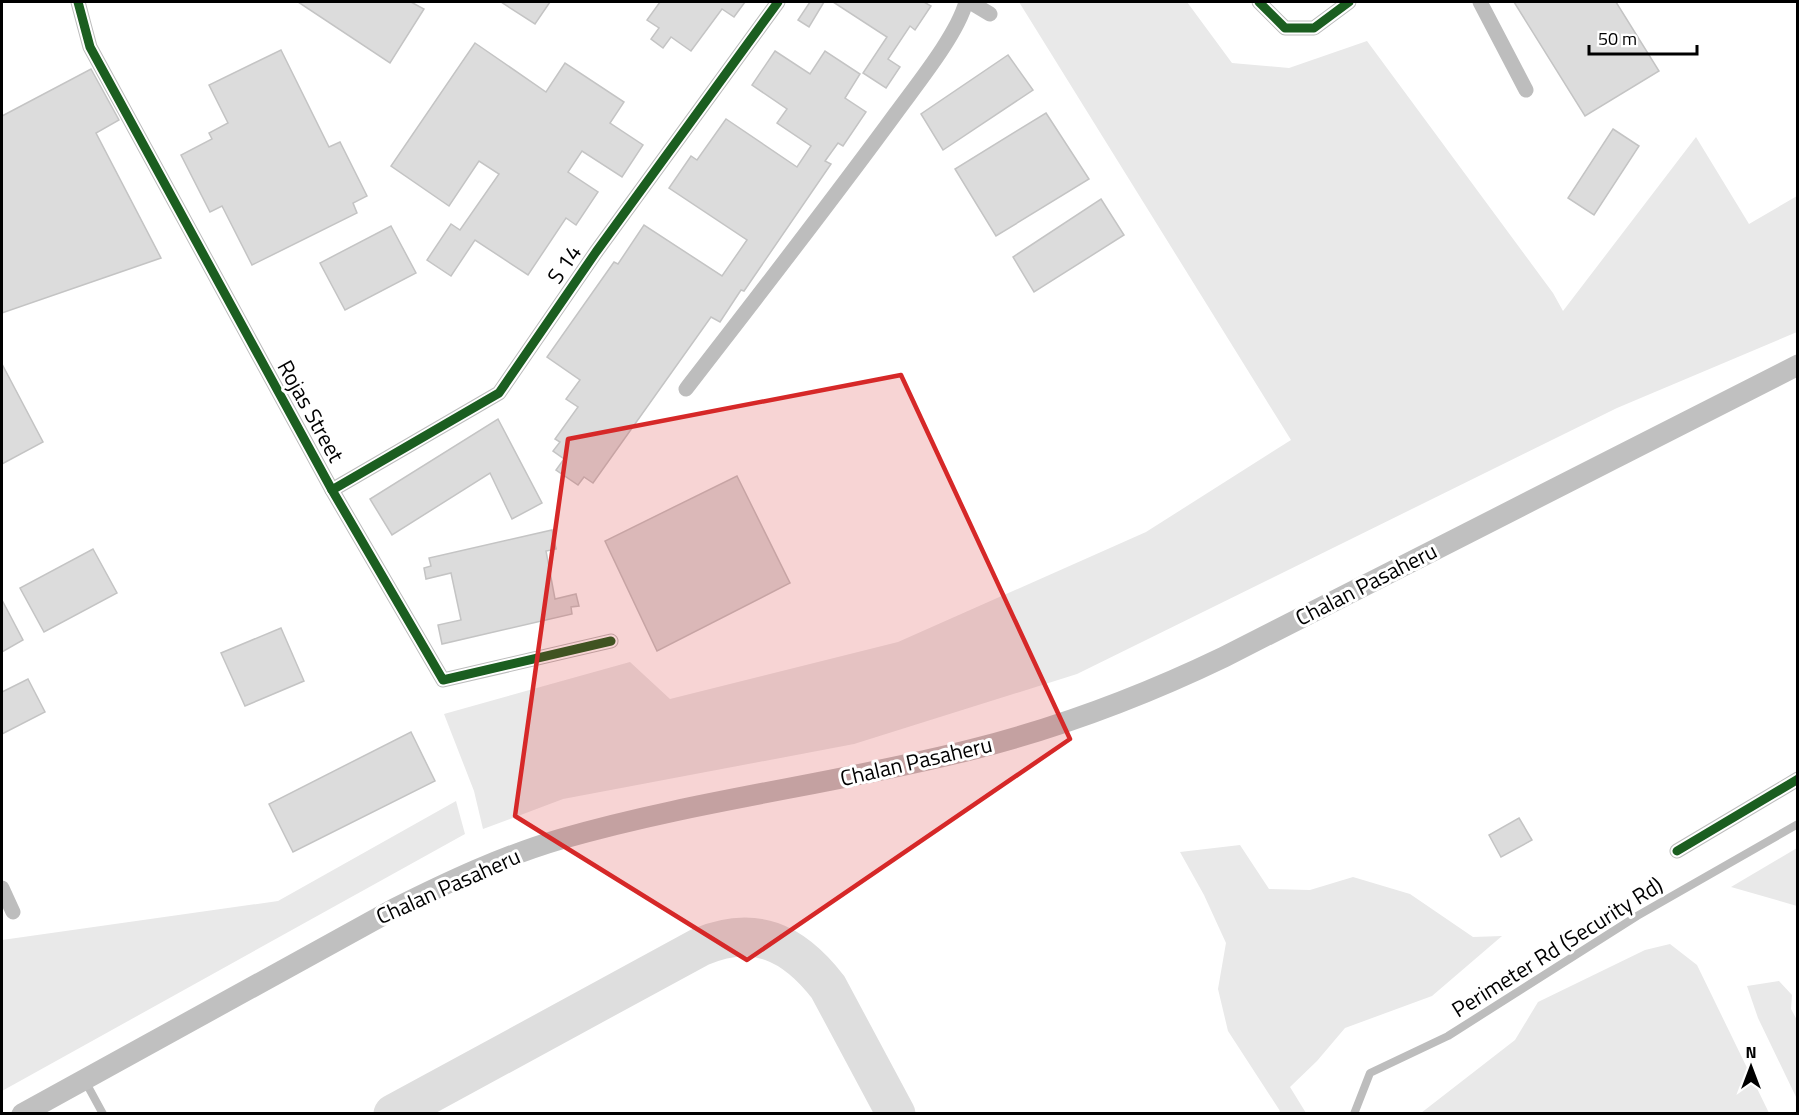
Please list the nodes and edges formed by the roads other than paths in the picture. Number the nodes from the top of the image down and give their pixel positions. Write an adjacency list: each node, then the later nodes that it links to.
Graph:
1 (778, 2): 11 (street, S 14)
2 (968, 2): 7 (street); 10 (street)
3 (1258, 2): 4 (street)
4 (1349, 2)
5 (1480, 2): 8 (street)
6 (84, 4): 11 (street, Rojas Street)
7 (990, 15)
8 (1527, 90)
9 (1797, 365): 18 (main road, Chalan Pasaheru)
10 (686, 389)
11 (332, 490): 12 (street, Rojas Street)
12 (611, 641)
13 (1797, 779): 15 (street)
14 (1797, 824): 21 (lane, Perimeter Rd (Security Rd))
15 (1677, 851)
16 (2, 888): 17 (street)
17 (14, 912)
18 (84, 1079): 19 (main road, Chalan Pasaheru); 20 (lane)
19 (22, 1113)
20 (103, 1113)
21 (1354, 1113)

